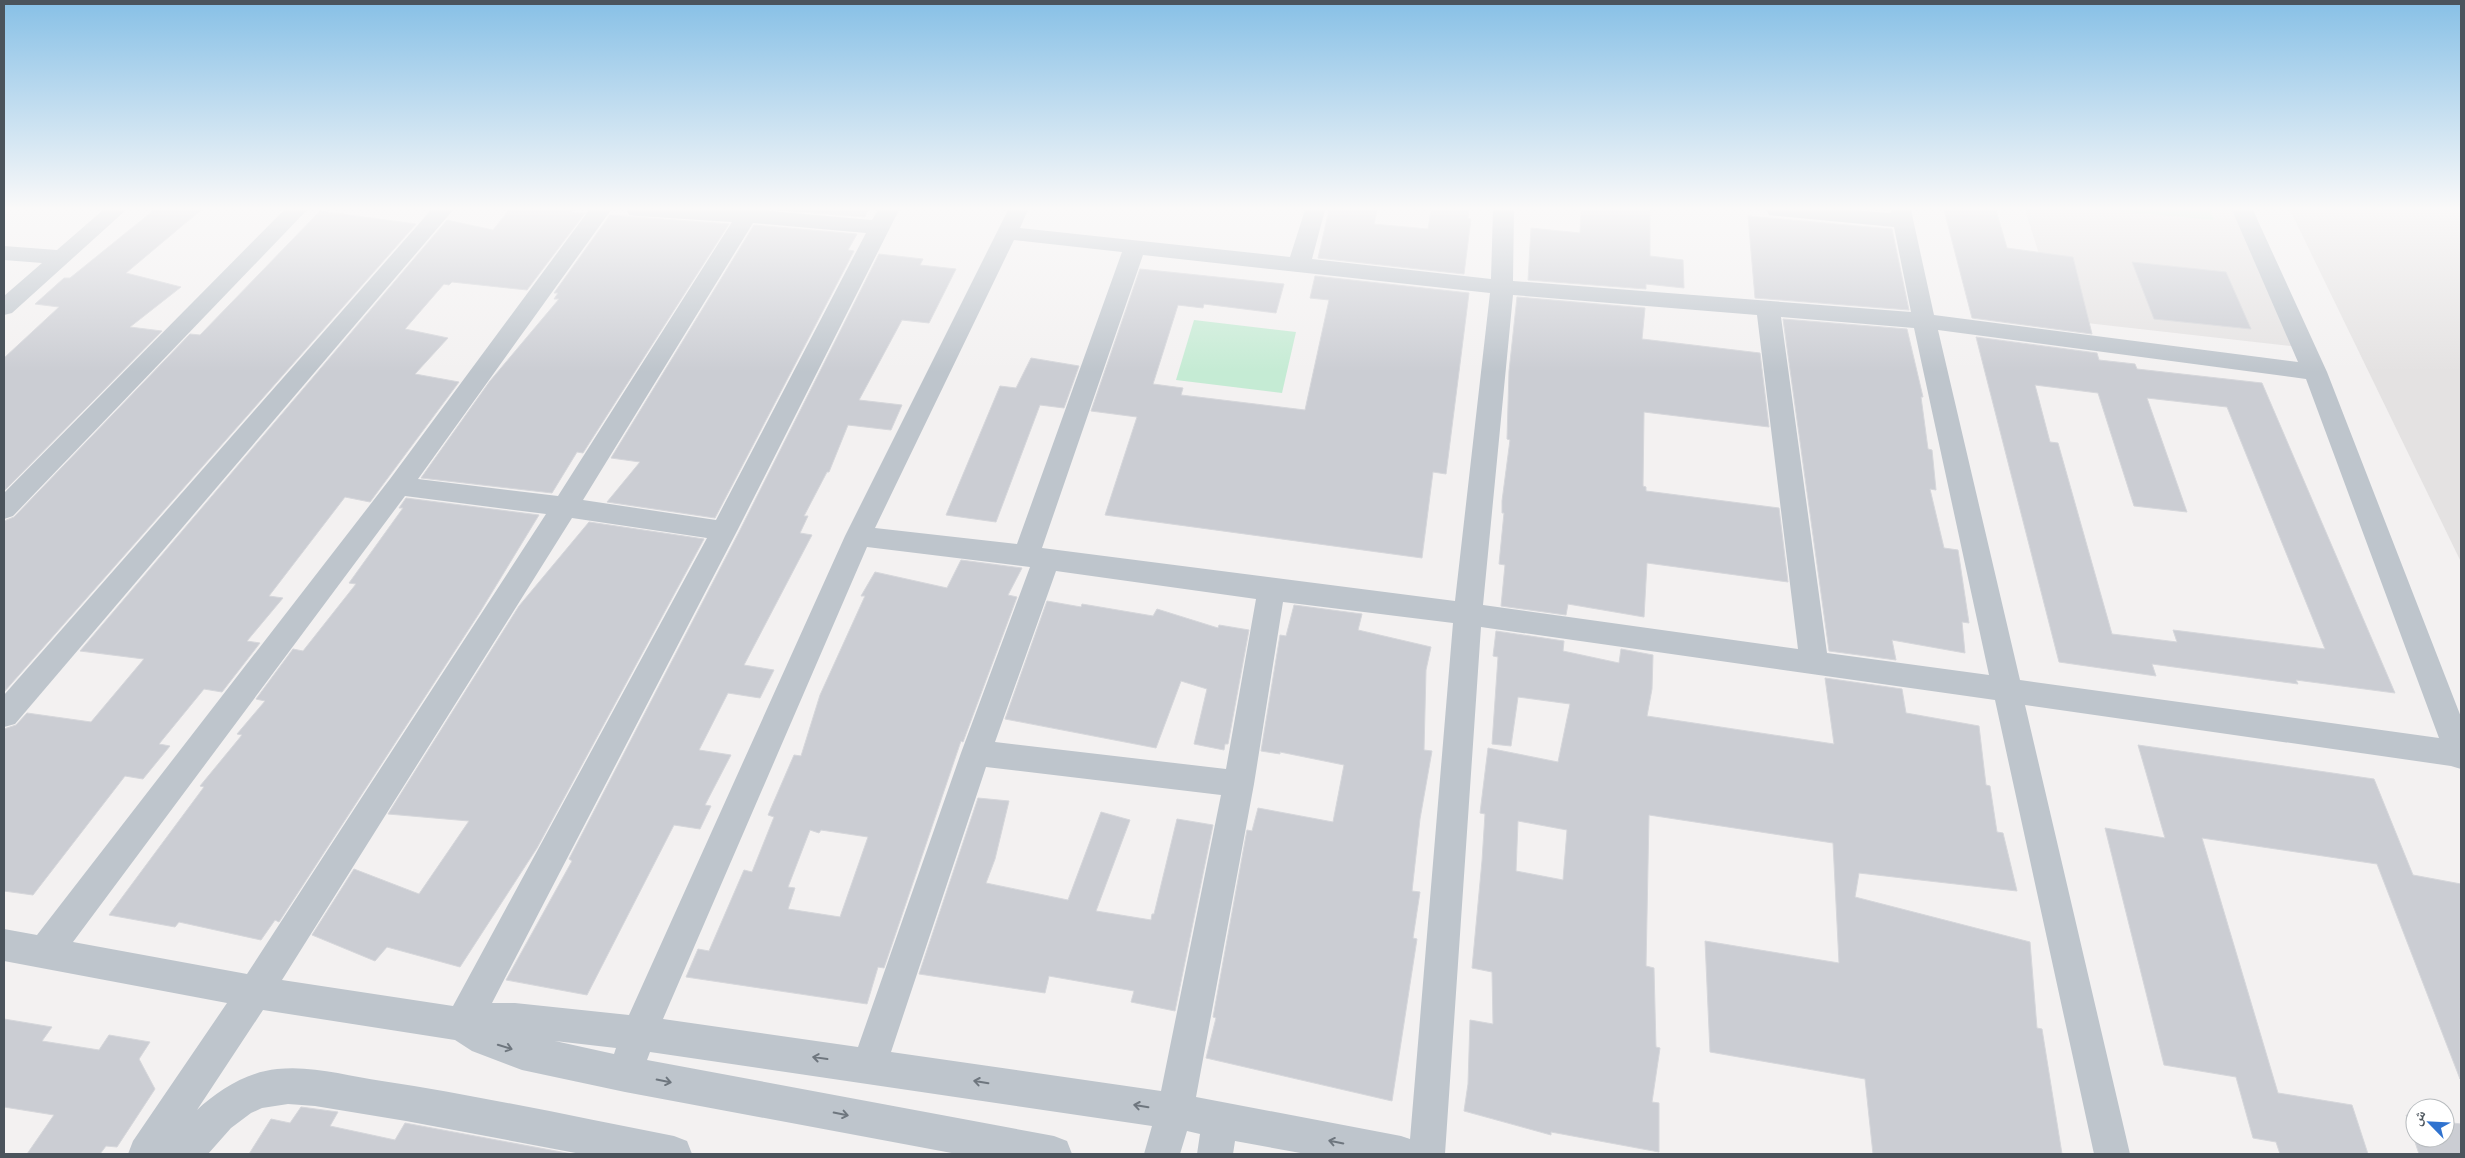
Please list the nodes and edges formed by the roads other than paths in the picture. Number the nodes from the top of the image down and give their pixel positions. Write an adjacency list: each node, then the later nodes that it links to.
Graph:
1 (54, 264): 15 (street)
2 (243, 264): 21 (street)
3 (395, 264): 29 (street)
4 (560, 264): 19 (street)
5 (717, 264): 20 (street)
6 (860, 264): 22 (street)
7 (992, 264): 23 (street)
8 (1129, 264): 24 (street)
9 (1291, 264): 13 (street)
10 (1503, 264): 14 (street)
11 (1912, 264): 17 (street)
12 (2267, 264): 18 (street)
13 (1299, 265): 14 (street)
14 (1502, 287): 16 (street); 26 (street)
15 (4, 308)
16 (1768, 308): 17 (street); 27 (street)
17 (1924, 321): 18 (street); 28 (street)
18 (2315, 372): 31 (street)
19 (398, 486): 20 (street); 34 (street)
20 (565, 507): 22 (street); 35 (street)
21 (4, 509)
22 (724, 531): 36 (street)
23 (858, 536): 24 (street); 37 (street)
24 (1036, 557): 25 (street); 30 (street)
25 (1270, 590): 26 (street); 32 (street)
26 (1468, 614): 27 (street); 48 (street)
27 (1814, 663): 28 (street)
28 (2009, 691): 31 (street); 49 (street)
29 (4, 715)
30 (976, 752): 32 (street); 38 (street)
31 (2461, 755)
32 (1239, 784): 40 (street)
33 (4, 945): 34 (street)
34 (45, 952): 35 (street)
35 (255, 992): 36 (street); 42 (street)
36 (462, 1024): 37 (street); 39 (street, one-way to 39)
37 (639, 1033): 38 (street, one-way to 37); 39 (street)
38 (869, 1065): 40 (street, one-way to 38)
39 (625, 1074): 45 (street, one-way to 45)
40 (1175, 1111): 41 (street); 46 (street)
41 (1218, 1138): 47 (street, one-way to 41)
42 (146, 1154)
43 (186, 1154): 44 (street)
44 (674, 1154)
45 (1054, 1154)
46 (1162, 1154)
47 (1401, 1154)
48 (1427, 1154)
49 (2112, 1154)

